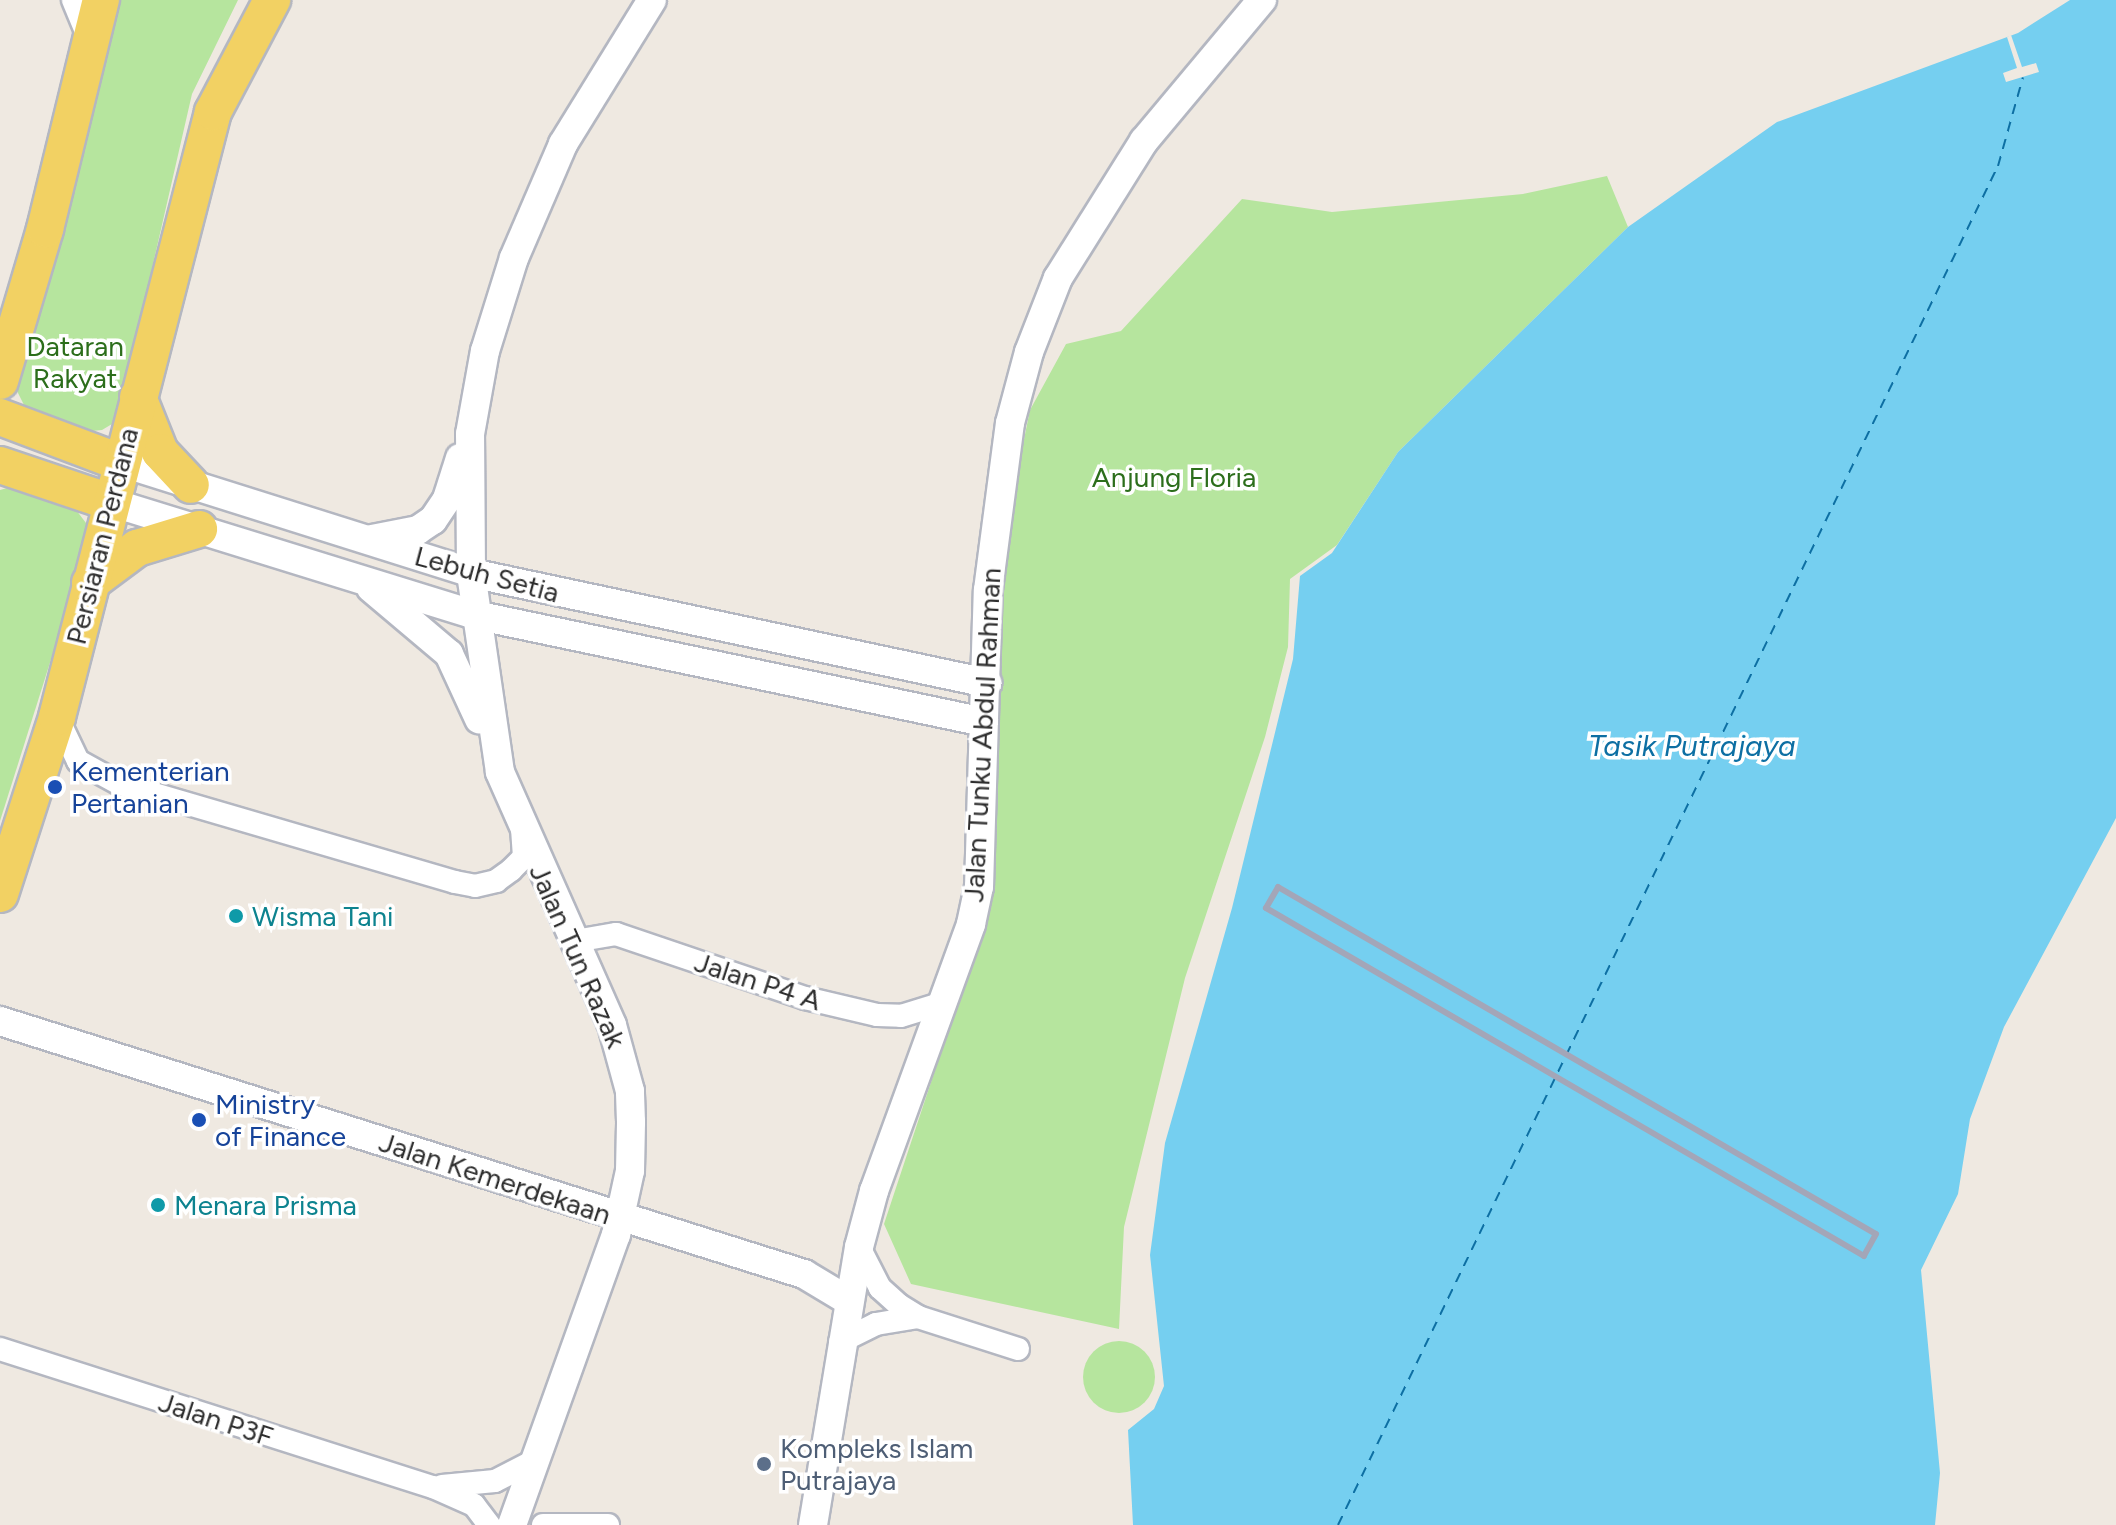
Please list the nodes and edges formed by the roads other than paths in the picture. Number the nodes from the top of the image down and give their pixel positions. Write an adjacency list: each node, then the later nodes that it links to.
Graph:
1 (73, 0): 6 (street)
2 (101, 0): 6 (main road)
3 (272, 0): 9 (main road, Persiaran Perdana)
4 (652, 0): 11 (street)
5 (1249, 7): 22 (street, Jalan Tunku Abdul Rahman)
6 (92, 46): 7 (main road)
7 (6, 342): 8 (main road)
8 (0, 381)
9 (138, 397): 12 (main road, Persiaran Perdana); 14 (main road)
10 (0, 417): 12 (main road, Lebuh Setia)
11 (470, 434): 17 (street); 18 (street, Jalan Tun Razak)
12 (120, 462): 14 (street, Lebuh Setia); 15 (main road, Persiaran Perdana)
13 (0, 465): 15 (main road, Lebuh Setia)
14 (191, 485): 17 (street, Lebuh Setia)
15 (110, 502): 16 (street, Lebuh Setia); 20 (main road, Persiaran Perdana)
16 (199, 529): 19 (street, Lebuh Setia); 20 (main road)
17 (363, 540): 18 (street, Lebuh Setia)
18 (471, 573): 21 (street, Jalan Tun Razak); 22 (street, Lebuh Setia)
19 (361, 580): 21 (street, Lebuh Setia); 25 (street)
20 (90, 583): 23 (main road, Persiaran Perdana)
21 (475, 615): 24 (street, Lebuh Setia); 25 (street, Jalan Tun Razak)
22 (987, 683): 24 (street, Jalan Tunku Abdul Rahman)
23 (57, 717): 26 (street); 27 (main road, Persiaran Perdana)
24 (984, 722): 29 (street, Jalan Tunku Abdul Rahman)
25 (500, 772): 26 (street, Jalan Tun Razak)
26 (521, 824): 28 (street, Jalan Tun Razak)
27 (0, 894)
28 (575, 941): 29 (street, Jalan P4 A); 31 (street, Jalan Tun Razak)
29 (943, 1003): 32 (street, Jalan Tunku Abdul Rahman)
30 (0, 1021): 31 (street, Jalan Kemerdekaan)
31 (621, 1218): 33 (street, Jalan Kemerdekaan); 38 (street, Jalan Tun Razak)
32 (859, 1247): 33 (street, Jalan Tunku Abdul Rahman); 34 (street)
33 (849, 1301): 35 (street, Jalan Tunku Abdul Rahman)
34 (918, 1317): 35 (street); 37 (street)
35 (840, 1342): 44 (street, Jalan Tunku Abdul Rahman)
36 (0, 1349): 39 (street, Jalan P3F)
37 (1018, 1349)
38 (539, 1459): 39 (street, Jalan P3F); 41 (street, Jalan Tun Razak)
39 (433, 1487): 40 (street, Jalan P3F)
40 (489, 1525)
41 (512, 1525)
42 (543, 1525): 43 (street)
43 (608, 1525)
44 (813, 1525)

